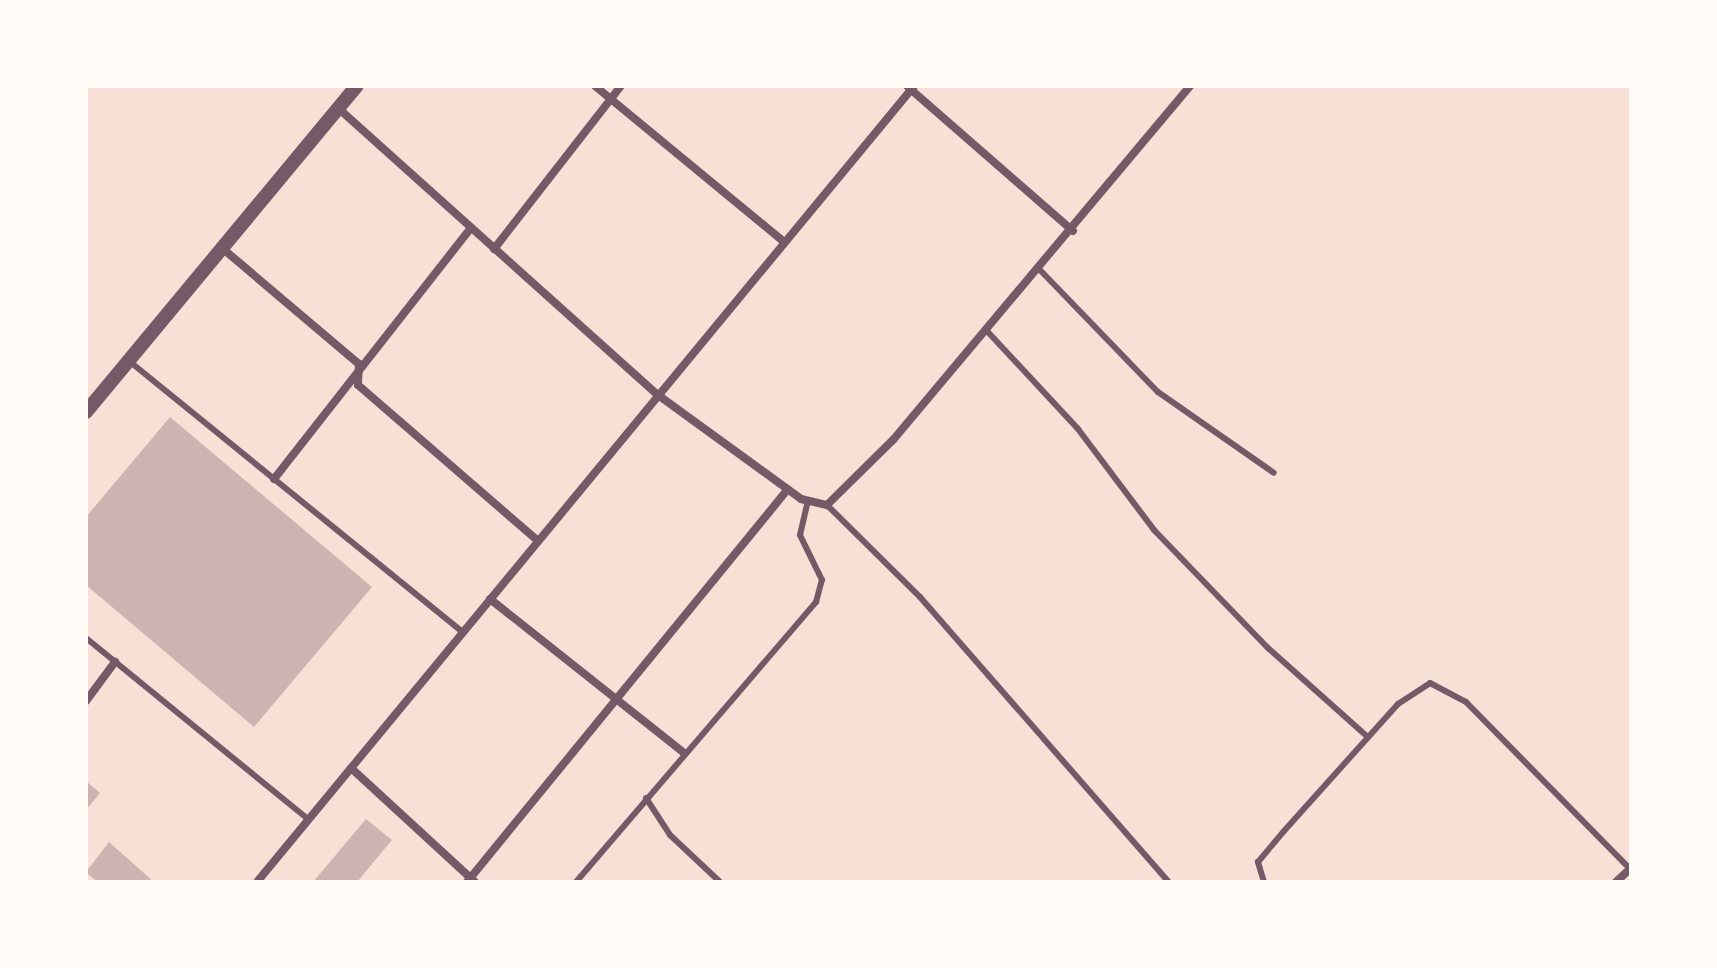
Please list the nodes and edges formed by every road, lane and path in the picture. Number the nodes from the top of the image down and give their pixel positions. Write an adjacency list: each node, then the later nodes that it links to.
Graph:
1 (357, 86): 7 (street)
2 (595, 86): 6 (street)
3 (621, 86): 6 (street)
4 (1190, 86): 9 (street)
5 (911, 87): 9 (street); 10 (street)
6 (611, 99): 10 (street); 12 (street)
7 (338, 108): 8 (street); 11 (street)
8 (471, 228): 12 (street); 16 (street)
9 (1073, 231): 13 (street)
10 (784, 242): 17 (street)
11 (222, 248): 15 (street); 16 (street)
12 (494, 249): 17 (street)
13 (1040, 270): 14 (street); 19 (lane)
14 (987, 331): 23 (street); 31 (lane)
15 (129, 361): 18 (street); 20 (lane)
16 (359, 364): 20 (street); 24 (street)
17 (658, 395): 21 (street); 24 (street)
18 (86, 412)
19 (1274, 473)
20 (274, 479): 26 (lane)
21 (788, 489): 22 (street); 30 (street)
22 (808, 501): 23 (street); 32 (lane)
23 (827, 505): 41 (lane)
24 (538, 541): 25 (street)
25 (490, 599): 26 (street); 30 (street)
26 (463, 632): 33 (street)
27 (86, 638): 28 (lane)
28 (115, 662): 29 (street); 35 (lane)
29 (86, 701)
30 (615, 701): 32 (street); 37 (street)
31 (1368, 737): 36 (lane); 42 (lane)
32 (684, 753): 34 (lane)
33 (351, 768): 35 (street); 37 (street)
34 (646, 798): 39 (lane); 40 (lane)
35 (308, 819): 38 (street)
36 (1631, 869): 43 (street)
37 (471, 880)
38 (257, 882)
39 (576, 882)
40 (720, 882)
41 (1169, 882)
42 (1264, 882)
43 (1616, 882)

